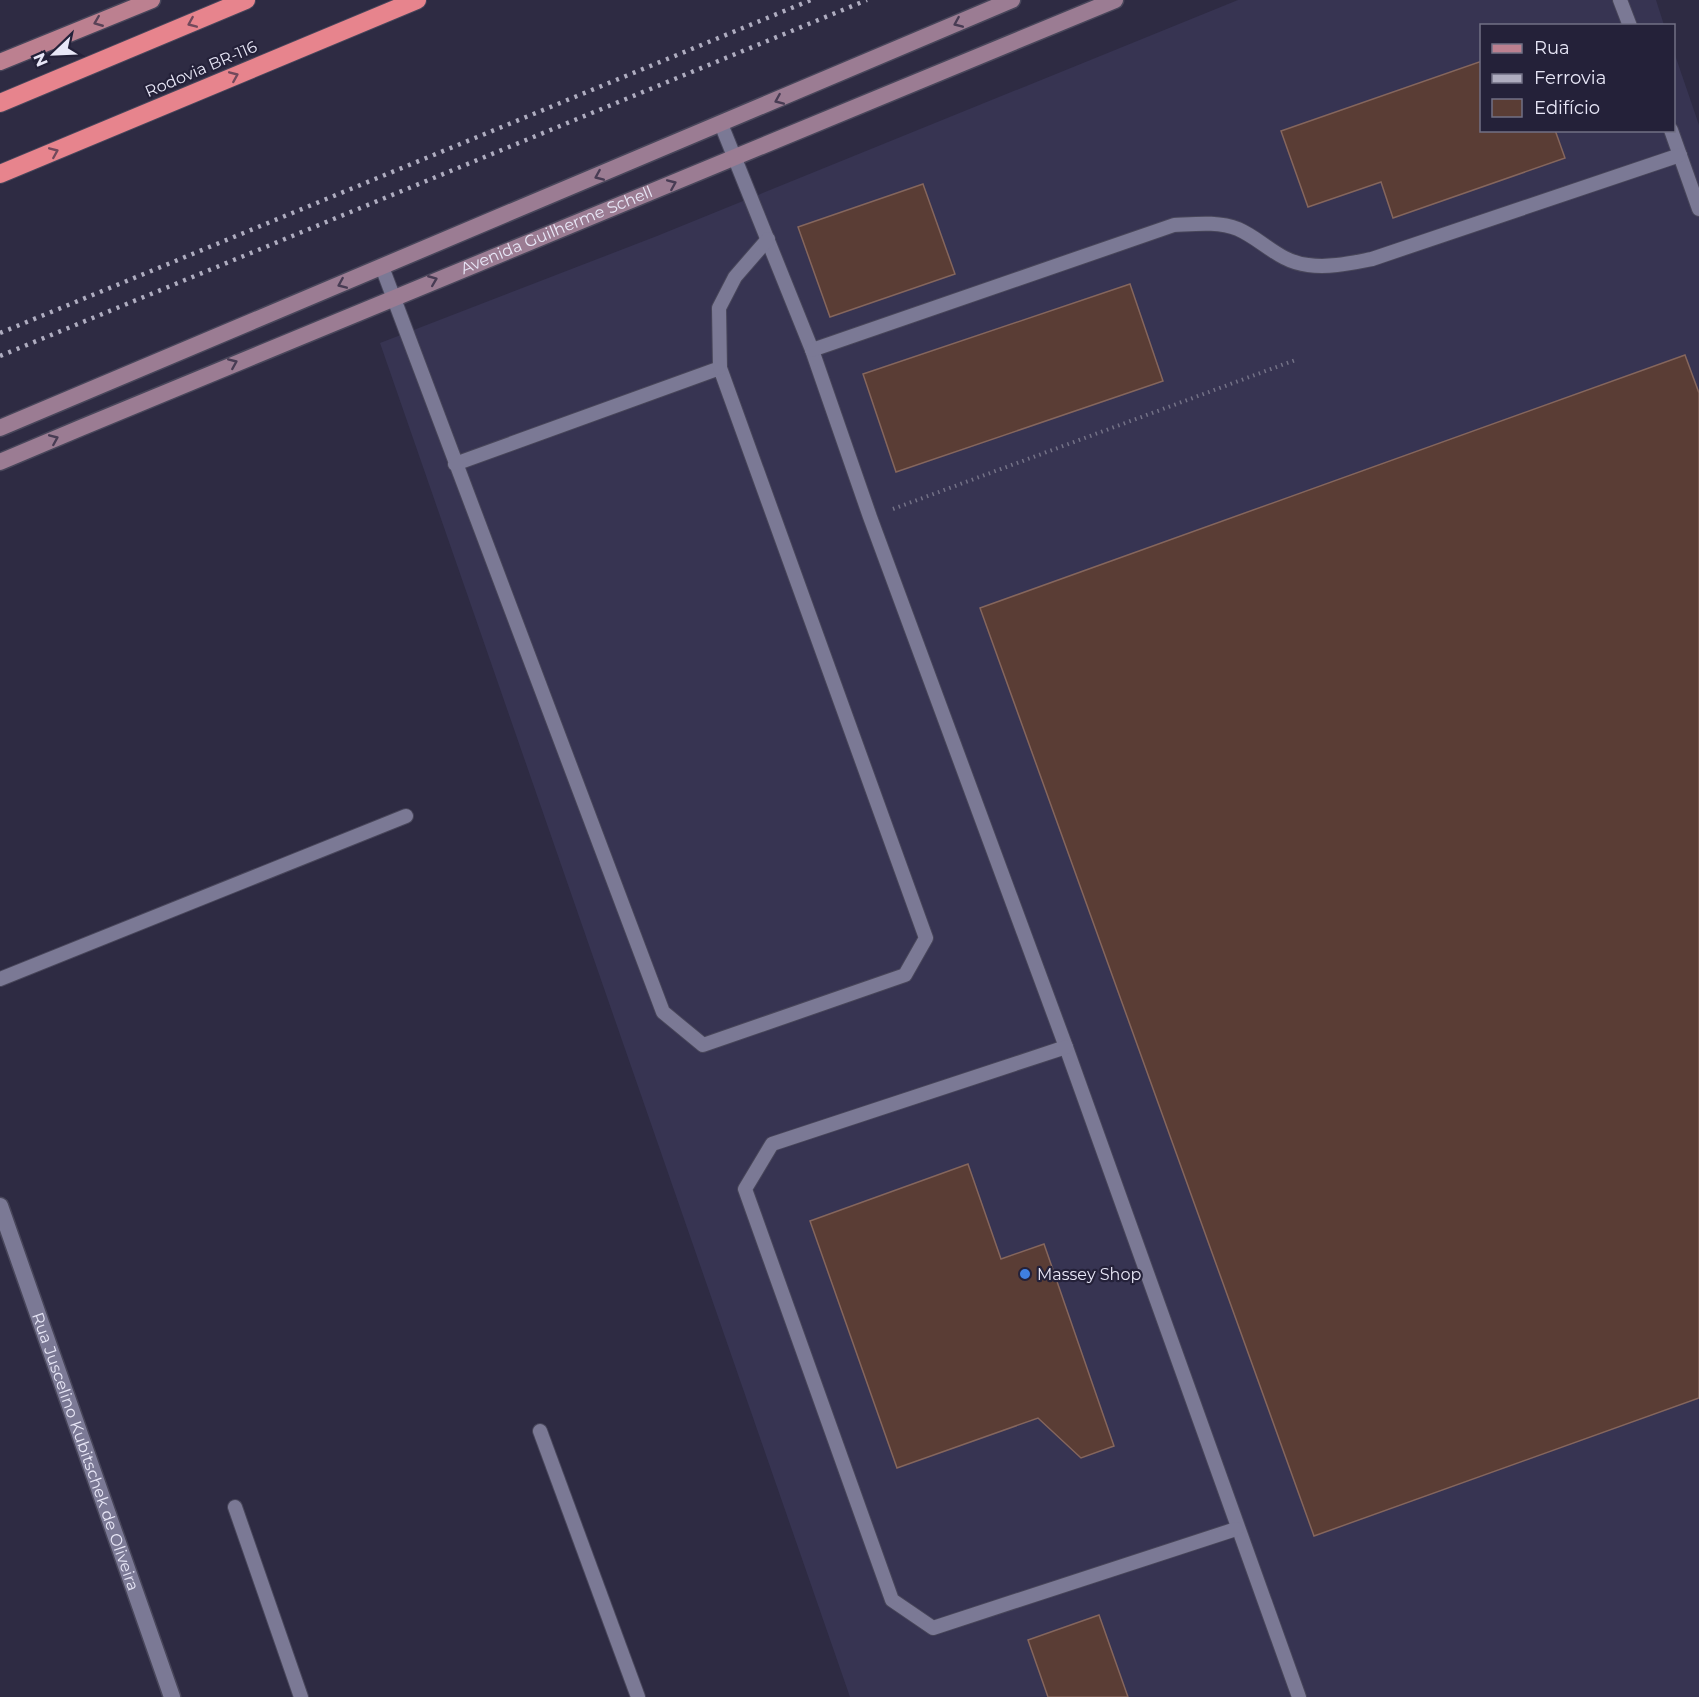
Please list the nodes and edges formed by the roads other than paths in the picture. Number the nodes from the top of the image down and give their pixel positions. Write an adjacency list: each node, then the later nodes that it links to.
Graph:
1 (152, 0): 8 (main road, one-way to 8)
2 (246, 0): 9 (highway, one-way to 9)
3 (417, 0): 14 (highway, Rodovia BR-116, one-way to 3)
4 (1012, 0): 10 (main road, Avenida Guilherme Schell, one-way to 10)
5 (1115, 0): 13 (main road, Avenida Guilherme Schell)
6 (1620, 0): 7 (lane)
7 (1629, 24)
8 (0, 62)
9 (0, 103)
10 (721, 124): 13 (lane); 17 (main road, Avenida Guilherme Schell, one-way to 17)
11 (1672, 132): 12 (lane)
12 (1680, 155): 15 (lane); 19 (lane)
13 (735, 156): 16 (lane); 18 (main road, Avenida Guilherme Schell, one-way to 13)
14 (0, 174)
15 (1699, 209)
16 (768, 239): 19 (lane); 20 (lane)
17 (382, 267): 18 (lane); 21 (main road, Avenida Guilherme Schell, one-way to 21)
18 (393, 296): 22 (main road, Avenida Guilherme Schell, one-way to 18); 23 (lane)
19 (812, 350): 26 (lane)
20 (720, 368): 23 (lane); 23 (lane)
21 (0, 428)
22 (0, 462)
23 (455, 464)
24 (406, 816): 25 (lane)
25 (0, 979)
26 (1066, 1047): 30 (lane); 30 (lane)
27 (0, 1206): 31 (street, Rua Juscelino Kubitschek de Oliveira)
28 (540, 1431): 33 (lane)
29 (235, 1507): 32 (lane)
30 (1236, 1529): 34 (lane)
31 (172, 1697)
32 (301, 1697)
33 (638, 1697)
34 (1299, 1697)

